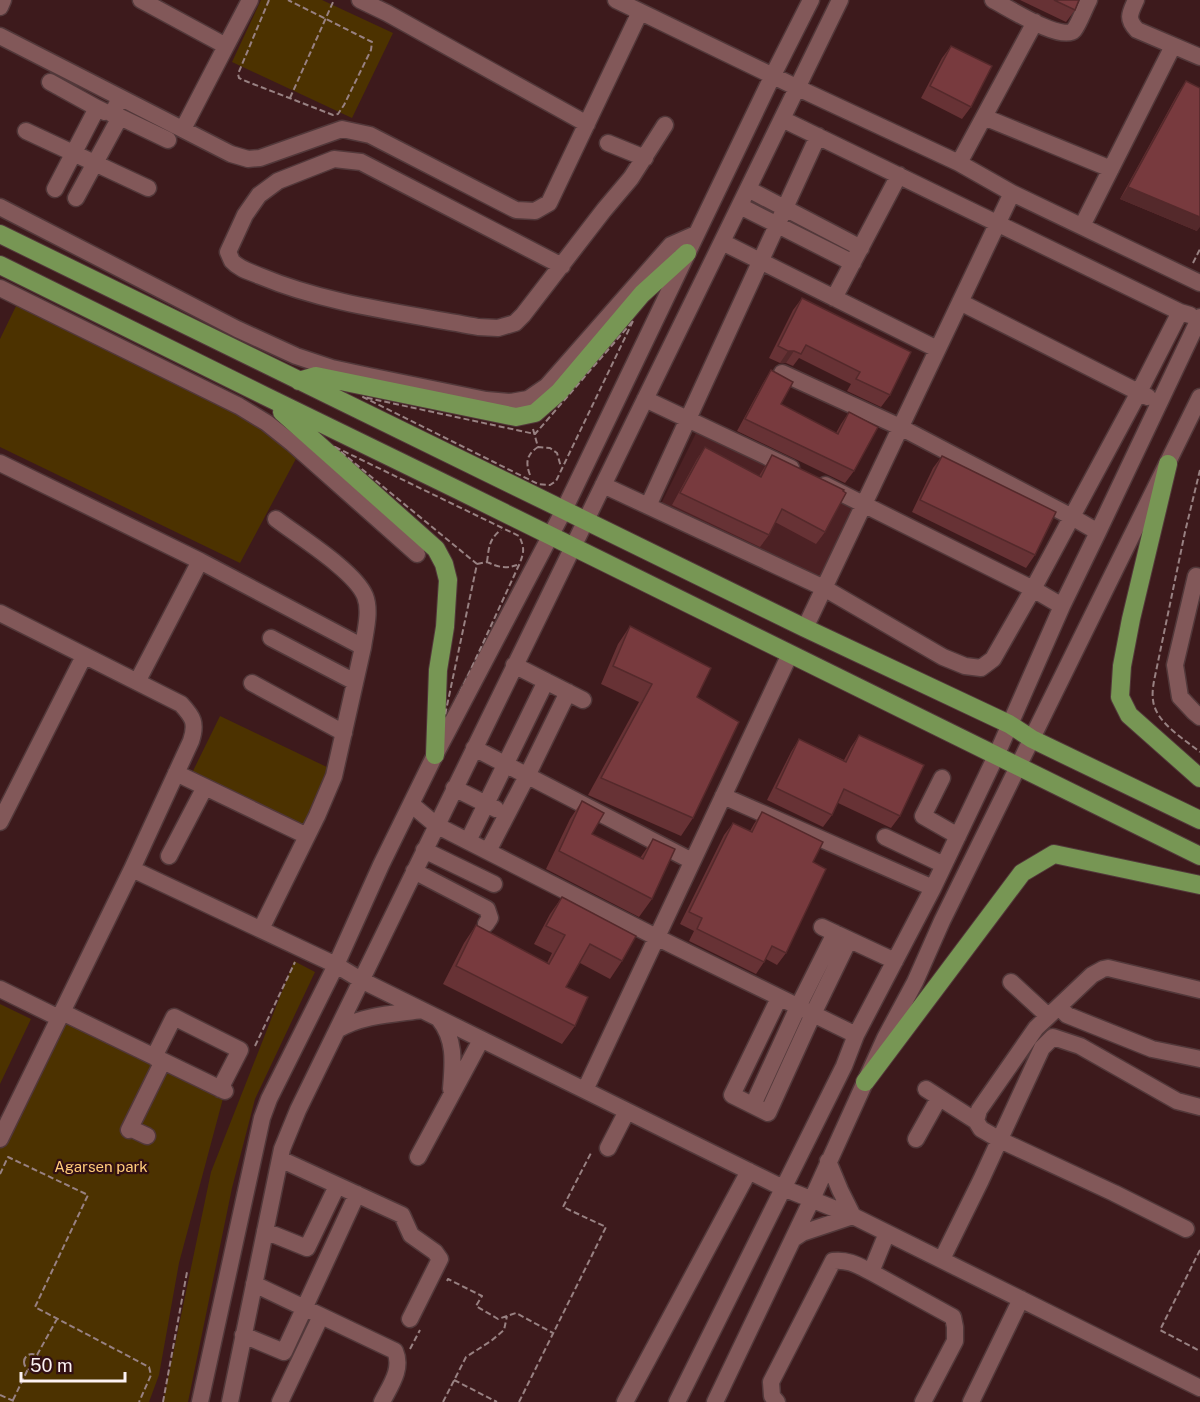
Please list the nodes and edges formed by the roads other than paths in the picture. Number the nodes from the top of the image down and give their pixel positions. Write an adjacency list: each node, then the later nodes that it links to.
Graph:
1 (3, 0): 12 (street)
2 (141, 0): 16 (street)
3 (250, 0): 16 (street)
4 (360, 0): 11 (street)
5 (616, 0): 13 (street)
6 (811, 0): 19 (street)
7 (840, 0): 21 (street)
8 (993, 0): 14 (street)
9 (1089, 0): 14 (street)
10 (1136, 0): 17 (street)
11 (390, 6): 26 (street)
12 (0, 7)
13 (640, 12): 19 (street); 26 (street)
14 (1035, 22): 24 (street)
15 (0, 36): 22 (street)
16 (226, 46): 28 (street)
17 (1173, 46): 18 (street); 39 (street)
18 (1200, 57)
19 (772, 75): 21 (street); 53 (street)
20 (50, 82): 23 (street)
21 (798, 88): 25 (street); 36 (street)
22 (120, 98): 23 (street); 28 (street)
23 (110, 113): 31 (street); 34 (street); 37 (street)
24 (984, 117): 36 (street); 39 (street)
25 (783, 119): 30 (street); 43 (street)
26 (587, 124): 32 (street)
27 (665, 125): 35 (street)
28 (183, 129): 32 (street)
29 (26, 131): 34 (street)
30 (818, 136): 40 (street); 48 (street)
31 (168, 140)
32 (389, 144): 38 (street)
33 (608, 144): 35 (street)
34 (72, 154): 37 (street); 42 (street)
35 (645, 158): 60 (street)
36 (960, 163): 44 (street)
37 (95, 165): 41 (street); 45 (street)
38 (374, 169): 60 (street); 60 (street)
39 (1111, 169): 51 (street)
40 (899, 175): 49 (street); 55 (street)
41 (148, 188)
42 (54, 189)
43 (748, 189): 46 (street); 48 (street)
44 (1012, 193): 49 (street); 51 (street)
45 (76, 198)
46 (740, 206): 50 (street); 54 (street)
47 (0, 207): 53 (street)
48 (785, 208): 50 (street); 55 (street)
49 (997, 224): 64 (street); 65 (street)
50 (777, 226): 57 (street); 58 (street)
51 (1082, 226): 61 (street)
52 (0, 234): 69 (main road)
53 (696, 234): 56 (street)
54 (722, 242): 57 (street); 73 (street)
55 (861, 248): 58 (street)
56 (687, 253): 69 (main road); 82 (street)
57 (761, 261): 63 (street); 75 (street)
58 (853, 263): 63 (street)
59 (0, 265): 71 (main road)
60 (562, 266)
61 (1200, 283)
62 (0, 288): 89 (street)
63 (834, 298): 67 (street)
64 (960, 302): 67 (street); 70 (street)
65 (1180, 312): 66 (street); 70 (street)
66 (1200, 318): 74 (street)
67 (937, 349): 76 (street)
68 (782, 373): 76 (street)
69 (300, 381): 82 (main road)
70 (1139, 392): 74 (street); 83 (street)
71 (265, 396): 87 (main road); 113 (main road)
72 (1200, 397): 78 (street)
73 (645, 399): 75 (street); 79 (street)
74 (1160, 402): 86 (street)
75 (688, 419): 80 (street); 81 (street)
76 (900, 427): 80 (street); 83 (street)
77 (0, 463): 90 (street)
78 (1168, 464): 111 (street); 120 (main road)
79 (603, 485): 81 (street); 85 (street)
80 (864, 504): 92 (street); 93 (street)
81 (648, 506): 92 (street)
82 (564, 510): 85 (main road); 87 (street)
83 (1072, 517): 86 (street); 93 (street)
84 (276, 519): 98 (street)
85 (586, 520): 88 (street); 96 (main road)
86 (1098, 532): 94 (street)
87 (550, 536): 88 (main road); 113 (street)
88 (572, 547): 99 (main road); 101 (street)
89 (417, 554)
90 (200, 561): 98 (street); 103 (street)
91 (1200, 577): 108 (street)
92 (824, 588): 93 (street); 96 (street)
93 (1033, 589): 94 (street)
94 (1062, 606): 109 (street)
95 (0, 613): 100 (street)
96 (805, 628): 109 (main road)
97 (271, 638): 104 (street)
98 (363, 647): 104 (street)
99 (790, 654): 114 (main road); 123 (street)
100 (84, 656): 103 (street); 128 (street)
101 (514, 665): 102 (street); 112 (street)
102 (546, 681): 106 (street); 115 (street)
103 (137, 682): 117 (street)
104 (355, 682): 110 (street)
105 (252, 683): 110 (street)
106 (568, 692): 107 (street); 118 (street)
107 (583, 700)
108 (1200, 717)
109 (1009, 724): 111 (main road); 114 (street)
110 (344, 733): 130 (street)
111 (1032, 739): 116 (street); 127 (main road)
112 (474, 748): 115 (street); 122 (street)
113 (435, 755): 124 (street)
114 (996, 756): 116 (main road); 131 (street)
115 (506, 765): 118 (street); 125 (street)
116 (1018, 767): 137 (main road); 165 (street)
117 (176, 773): 121 (street); 140 (street)
118 (527, 776): 126 (street); 138 (street)
119 (942, 778): 131 (street)
120 (1200, 778)
121 (205, 787): 130 (street); 136 (street)
122 (454, 788): 125 (street); 129 (street)
123 (723, 796): 138 (street); 144 (street)
124 (411, 804): 129 (street); 149 (street)
125 (486, 804): 126 (street); 133 (street)
126 (507, 814): 135 (street)
127 (1200, 820)
128 (0, 822)
129 (436, 825): 133 (street); 134 (street)
130 (307, 836): 146 (street)
131 (958, 836): 139 (street)
132 (885, 837): 139 (street)
133 (468, 841): 135 (street)
134 (424, 850): 141 (street); 142 (street)
135 (488, 851): 147 (street)
136 (170, 856)
137 (1200, 856)
138 (692, 861): 147 (street)
139 (944, 865): 144 (street)
140 (132, 869): 146 (street); 158 (street)
141 (414, 871): 145 (street); 150 (street)
142 (494, 884)
143 (1200, 885): 165 (main road)
144 (933, 888): 148 (street)
145 (486, 924)
146 (261, 929): 149 (street)
147 (656, 937): 154 (street); 166 (street)
148 (895, 961): 156 (street); 161 (street)
149 (336, 965): 150 (street); 200 (street)
150 (361, 980): 155 (street); 160 (street)
151 (1011, 982): 157 (street)
152 (0, 989): 158 (street)
153 (1200, 990): 157 (street)
154 (779, 998): 156 (street); 156 (street)
155 (422, 1010): 159 (street); 160 (street)
156 (805, 1011): 161 (street)
157 (1054, 1012): 164 (street); 170 (street)
158 (61, 1015): 163 (street); 172 (street)
159 (439, 1019): 162 (street); 167 (street)
160 (337, 1030): 177 (street)
161 (856, 1035): 181 (street)
162 (481, 1040): 166 (street); 167 (street)
163 (159, 1059): 163 (street); 171 (street)
164 (1200, 1059)
165 (865, 1082): 178 (street)
166 (585, 1090): 169 (street)
167 (450, 1096): 176 (street)
168 (1200, 1107): 174 (street)
169 (627, 1111): 175 (street); 179 (street)
170 (976, 1121): 173 (street); 174 (street)
171 (147, 1136)
172 (0, 1139)
173 (915, 1139)
174 (1000, 1140): 185 (street); 191 (street)
175 (610, 1144)
176 (418, 1157)
177 (279, 1160): 180 (street); 186 (street)
178 (828, 1161): 183 (street); 184 (street)
179 (749, 1171): 181 (street); 204 (street)
180 (338, 1186): 182 (street); 189 (street)
181 (783, 1188): 183 (street); 205 (street)
182 (357, 1194): 190 (street); 197 (street)
183 (812, 1199): 184 (street); 188 (street)
184 (853, 1216): 187 (street); 188 (street)
185 (1186, 1229)
186 (265, 1231): 189 (street); 193 (street)
187 (888, 1233): 191 (street); 192 (street)
188 (793, 1239): 206 (street)
189 (307, 1248): 190 (street)
190 (327, 1258): 195 (street)
191 (942, 1259): 194 (street)
192 (871, 1272): 207 (street); 208 (street)
193 (254, 1284): 195 (street); 198 (street)
194 (1021, 1299): 199 (street); 209 (street)
195 (303, 1308): 196 (street); 198 (street)
196 (321, 1316): 202 (street); 203 (street)
197 (416, 1324)
198 (243, 1335): 201 (street)
199 (1200, 1388)
200 (200, 1402)
201 (230, 1402)
202 (280, 1402)
203 (382, 1402)
204 (625, 1402)
205 (677, 1402)
206 (715, 1402)
207 (777, 1402)
208 (923, 1402)
209 (971, 1402)

